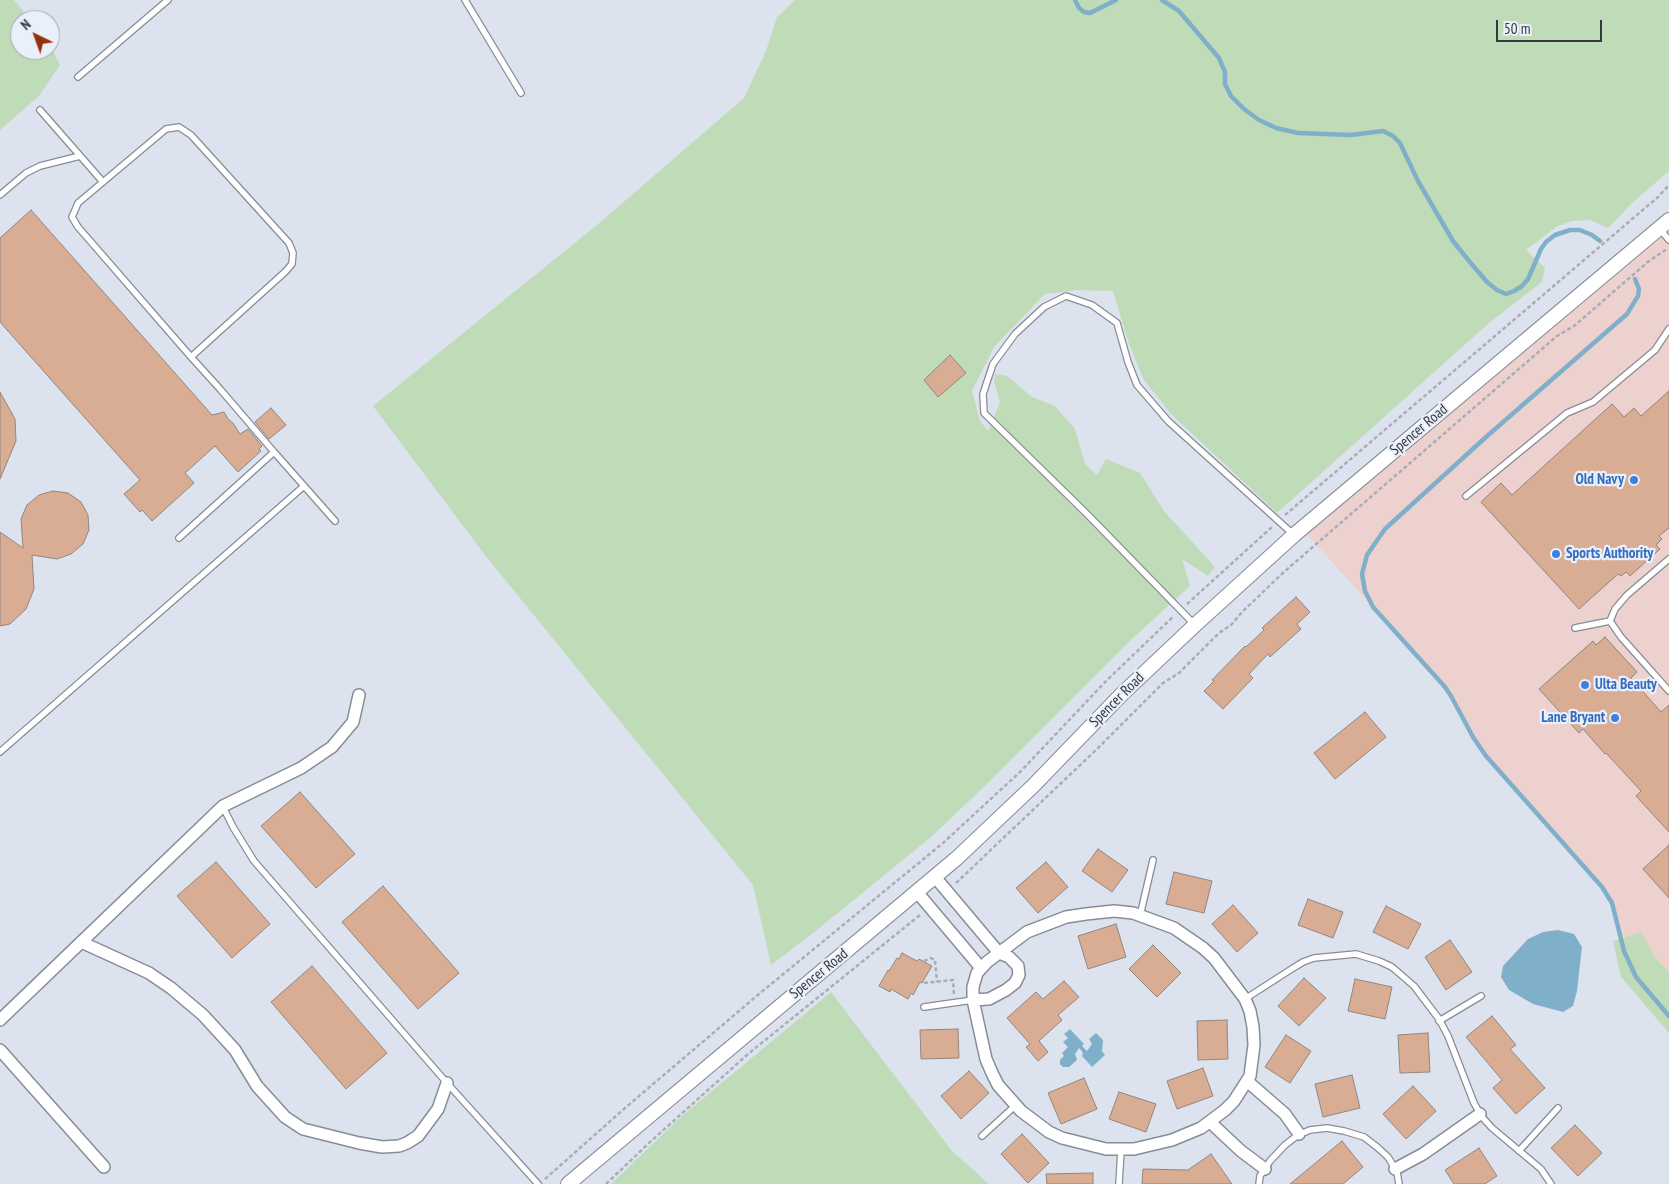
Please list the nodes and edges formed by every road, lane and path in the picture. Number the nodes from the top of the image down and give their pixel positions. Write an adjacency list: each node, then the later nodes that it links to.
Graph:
1 (168, 0): 3 (lane)
2 (465, 0): 4 (lane)
3 (78, 77)
4 (521, 93)
5 (40, 110): 6 (lane)
6 (80, 156): 7 (lane); 9 (lane)
7 (103, 182): 14 (lane); 14 (lane)
8 (1669, 185): 19 (path)
9 (0, 195)
10 (1664, 224): 11 (lane); 20 (street, Spencer Road)
11 (1669, 240)
12 (1669, 247): 33 (path)
13 (1669, 329): 17 (lane)
14 (191, 357): 15 (lane)
15 (274, 452): 16 (lane); 21 (lane)
16 (304, 486): 18 (lane); 29 (lane)
17 (1466, 496)
18 (335, 521)
19 (1278, 522): 20 (lane); 23 (path); 23 (lane)
20 (1294, 535): 25 (street, Spencer Road)
21 (179, 538)
22 (1669, 559): 24 (lane)
23 (1181, 610): 25 (lane); 64 (path)
24 (1610, 621): 26 (lane); 27 (lane)
25 (1195, 625): 32 (street, Spencer Road)
26 (1575, 628)
27 (1669, 691)
28 (359, 694): 30 (street)
29 (0, 752)
30 (223, 806): 37 (street); 52 (lane)
31 (1153, 860): 36 (lane)
32 (935, 877): 33 (street); 34 (street, Spencer Road)
33 (947, 891): 38 (street)
34 (917, 892): 35 (street); 65 (street, Spencer Road)
35 (929, 907): 40 (street); 66 (path)
36 (1140, 916): 38 (street); 44 (street)
37 (81, 942): 48 (street); 52 (street)
38 (999, 953): 40 (street); 45 (street)
39 (924, 961): 41 (path)
40 (982, 968): 45 (street)
41 (937, 982): 42 (path); 46 (path)
42 (924, 983)
43 (1481, 996): 49 (lane)
44 (1245, 999): 49 (lane); 51 (street)
45 (972, 1000): 46 (lane); 53 (street)
46 (955, 1003): 47 (lane)
47 (924, 1007)
48 (0, 1020)
49 (1440, 1021): 55 (lane)
50 (0, 1050): 61 (street)
51 (1247, 1081): 56 (street); 57 (street)
52 (447, 1083): 64 (lane)
53 (1016, 1105): 58 (lane); 59 (street)
54 (1558, 1108): 60 (lane)
55 (1480, 1114): 60 (lane); 63 (street)
56 (1210, 1122): 59 (street); 62 (street)
57 (1299, 1134): 62 (lane); 63 (lane)
58 (982, 1136)
59 (1121, 1150): 67 (lane)
60 (1519, 1151): 70 (lane)
61 (104, 1167)
62 (1265, 1169): 68 (lane)
63 (1395, 1169): 69 (lane)
64 (538, 1184)
65 (568, 1184)
66 (606, 1184)
67 (1119, 1184)
68 (1259, 1184)
69 (1399, 1184)
70 (1551, 1184)

